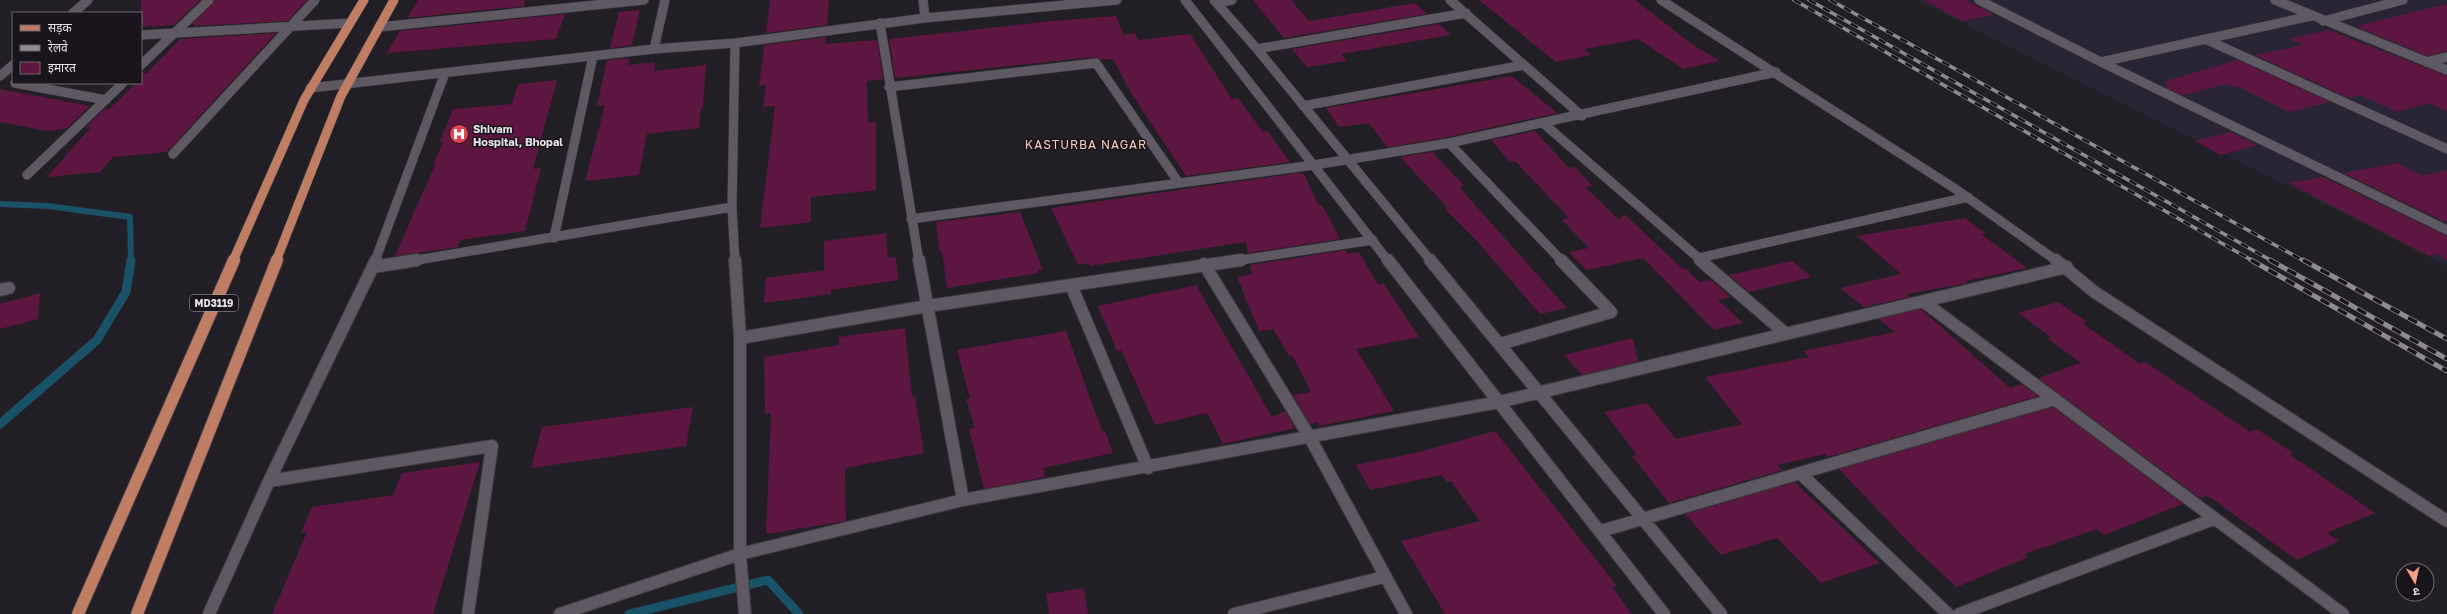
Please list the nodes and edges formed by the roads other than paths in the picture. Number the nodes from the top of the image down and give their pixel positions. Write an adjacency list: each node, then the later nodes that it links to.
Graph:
1 (88, 0): 20 (street)
2 (209, 0): 29 (street)
3 (315, 0): 27 (street)
4 (364, 0): 25 (main road, MD3119)
5 (394, 0): 28 (main road)
6 (644, 0): 28 (street)
7 (665, 0): 33 (street)
8 (923, 0): 23 (street)
9 (1117, 0): 23 (street)
10 (1185, 0): 61 (street)
11 (1232, 0): 18 (street)
12 (1450, 0): 21 (street)
13 (1660, 0): 43 (street)
14 (1979, 0): 37 (street)
15 (2275, 0): 22 (street)
16 (2370, 0): 19 (street)
17 (2403, 0): 19 (street)
18 (1215, 2): 34 (street)
19 (2383, 5): 24 (street)
20 (74, 12)
21 (1466, 13): 34 (street); 40 (street)
22 (2311, 16): 24 (street); 31 (street)
23 (925, 18): 26 (street)
24 (2323, 21): 38 (street)
25 (350, 23): 27 (street); 52 (main road, MD3119)
26 (880, 23): 32 (street); 51 (street)
27 (292, 26): 29 (street); 59 (street)
28 (379, 27): 50 (main road)
29 (174, 32): 30 (street); 39 (street)
30 (142, 35)
31 (2205, 39): 37 (street); 58 (street)
32 (735, 42): 33 (street); 65 (street)
33 (654, 49): 35 (street)
34 (1257, 49): 54 (street)
35 (592, 56): 44 (street); 68 (street)
36 (2447, 57): 38 (street)
37 (2100, 62): 67 (street)
38 (2426, 62): 42 (street)
39 (142, 64)
40 (1524, 65): 54 (street); 55 (street)
41 (12, 66): 45 (street)
42 (2447, 70)
43 (1776, 72): 55 (street); 64 (street)
44 (446, 73): 50 (street); 72 (street)
45 (0, 76)
46 (0, 80): 47 (street)
47 (12, 83)
48 (19, 84): 53 (street)
49 (122, 84): 53 (street)
50 (348, 84): 52 (street); 96 (main road)
51 (889, 87): 63 (street); 66 (street)
52 (310, 88): 95 (main road, MD3119)
53 (106, 100): 62 (street)
54 (1303, 106): 60 (street)
55 (1582, 116): 56 (street)
56 (1543, 123): 57 (street); 70 (street)
57 (1449, 143): 60 (street); 79 (street)
58 (2447, 149)
59 (174, 154)
60 (1346, 160): 61 (street); 79 (street)
61 (1314, 164): 63 (street); 69 (street)
62 (27, 175)
63 (1179, 183): 66 (street)
64 (1968, 197): 70 (street); 73 (street)
65 (732, 207): 68 (street); 78 (street)
66 (911, 219): 76 (street)
67 (2447, 230)
68 (554, 238): 72 (street)
69 (1373, 240): 71 (street); 82 (street)
70 (1699, 258): 77 (street)
71 (1204, 264): 74 (street); 83 (street)
72 (373, 267): 86 (street)
73 (2067, 268): 75 (street); 90 (street)
74 (1071, 285): 76 (street); 84 (street)
75 (1924, 302): 77 (street); 81 (street)
76 (928, 306): 78 (street); 87 (street)
77 (1785, 333): 80 (street)
78 (740, 338): 92 (street)
79 (1500, 344): 80 (street)
80 (1538, 392): 82 (street); 89 (street)
81 (2055, 399): 85 (street); 88 (street)
82 (1499, 402): 83 (street); 91 (street)
83 (1309, 436): 84 (street); 93 (street)
84 (1148, 468): 87 (street)
85 (1801, 474): 89 (street); 104 (street)
86 (269, 481): 97 (street); 98 (street)
87 (963, 500): 92 (street)
88 (2214, 519): 105 (street); 106 (street)
89 (1643, 520): 91 (street); 103 (street)
90 (2447, 521)
91 (1601, 531): 102 (street)
92 (740, 554): 94 (street); 99 (street)
93 (1384, 577): 100 (street); 101 (street)
94 (745, 608)
95 (78, 614)
96 (137, 614)
97 (209, 614)
98 (468, 614)
99 (560, 614)
100 (1234, 614)
101 (1406, 614)
102 (1664, 614)
103 (1721, 614)
104 (1948, 614)
105 (1959, 614)
106 (2343, 614)

